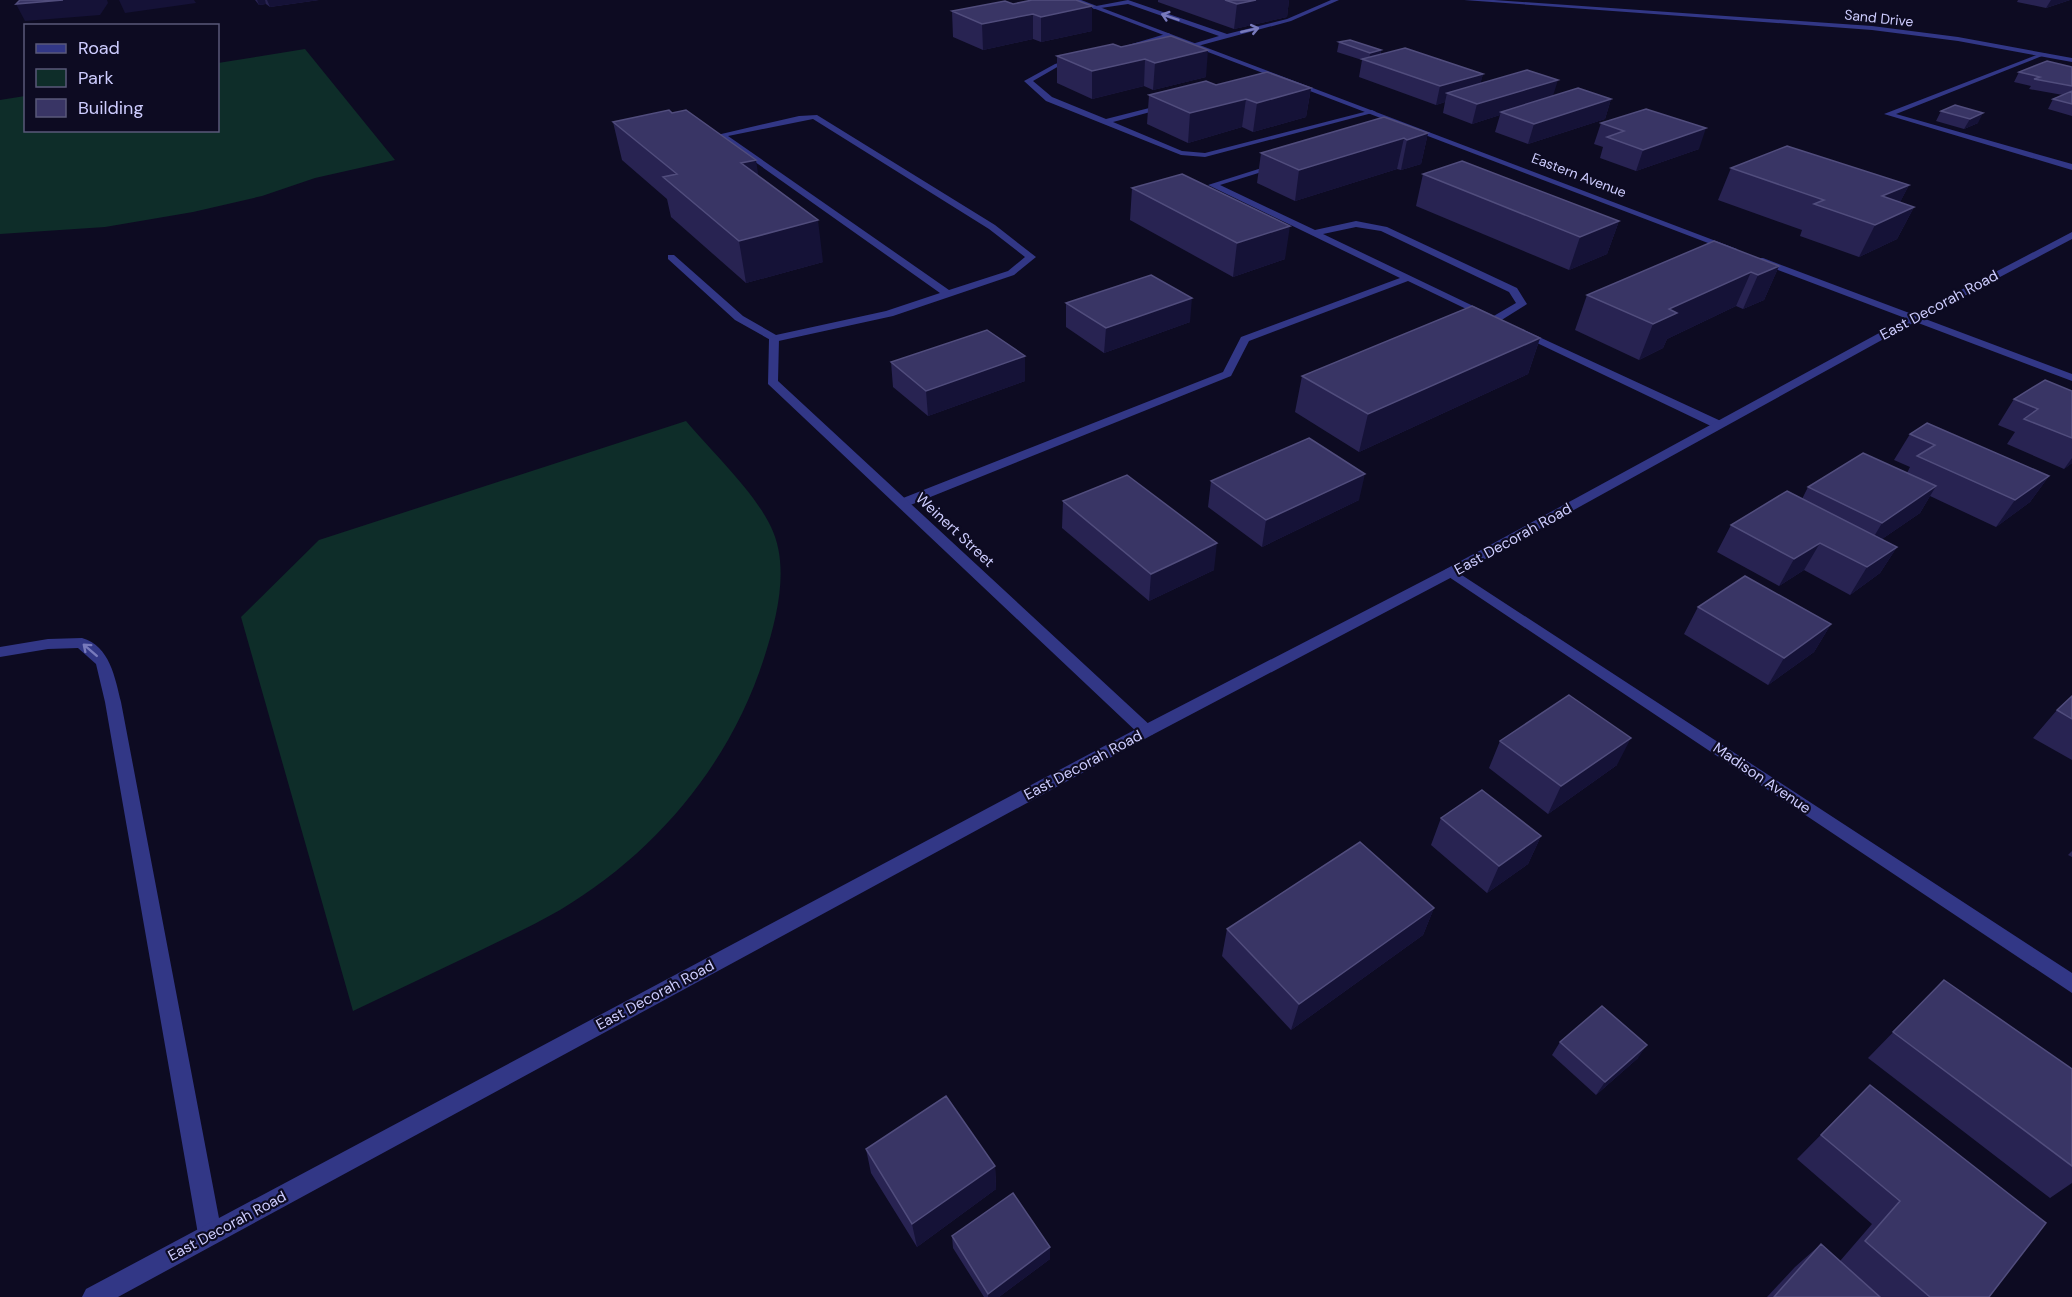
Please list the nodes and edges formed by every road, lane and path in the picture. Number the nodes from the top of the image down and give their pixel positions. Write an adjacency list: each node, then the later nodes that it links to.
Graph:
1 (1075, 0): 4 (street, Eastern Avenue)
2 (1336, 0): 6 (street, one-way to 2)
3 (1467, 0): 9 (street, Sand Drive)
4 (1094, 7): 5 (street, Eastern Avenue); 6 (street, one-way to 4)
5 (1169, 35): 7 (street, Eastern Avenue); 8 (street)
6 (1225, 36): 7 (street)
7 (1194, 45): 12 (street, Eastern Avenue)
8 (1119, 48)
9 (2044, 54): 11 (street, Sand Drive); 20 (street)
10 (1088, 57): 16 (street)
11 (2072, 60)
12 (1273, 75): 13 (street); 15 (street, Eastern Avenue)
13 (1253, 80)
14 (1173, 103): 16 (street)
15 (1372, 112): 16 (street); 17 (street, Eastern Avenue)
16 (1105, 122)
17 (1409, 126): 18 (street); 23 (street, Eastern Avenue)
18 (1389, 132)
19 (1287, 163): 21 (street)
20 (2072, 167)
21 (1314, 233): 26 (street); 29 (street)
22 (2072, 235): 28 (street, East Decorah Road)
23 (1741, 253)
24 (671, 257): 30 (street)
25 (1752, 257): 28 (street)
26 (1408, 278): 29 (street); 33 (street)
27 (948, 294): 27 (street); 30 (street)
28 (1914, 318): 31 (street); 32 (street, East Decorah Road)
29 (1496, 319): 32 (street)
30 (774, 339): 33 (street, Weinert Street)
31 (2072, 378)
32 (1719, 425): 34 (street, East Decorah Road)
33 (903, 503): 36 (street, Weinert Street)
34 (1451, 572): 36 (street, East Decorah Road); 37 (street, Madison Avenue)
35 (0, 652): 38 (street, one-way to 35)
36 (1146, 731): 38 (street, East Decorah Road)
37 (2072, 984)
38 (210, 1234): 39 (street, East Decorah Road)
39 (94, 1297)

